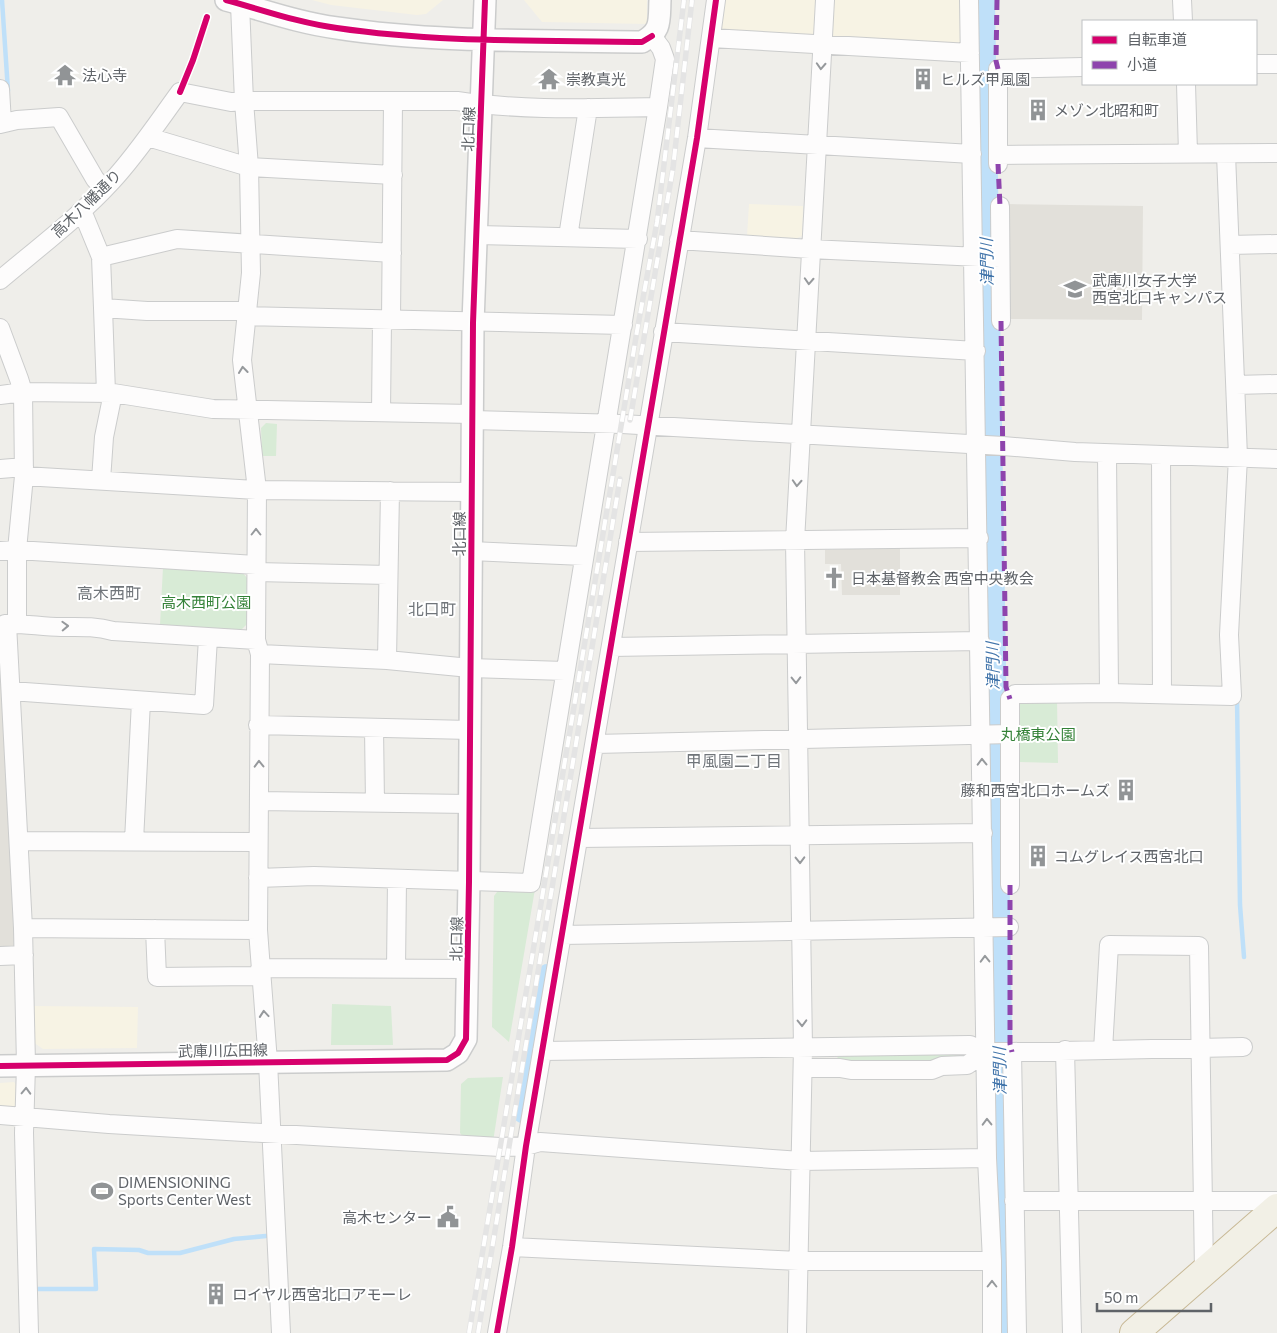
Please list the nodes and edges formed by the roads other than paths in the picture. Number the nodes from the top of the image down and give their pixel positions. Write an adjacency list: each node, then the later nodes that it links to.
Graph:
1 (485, 0): 11 (street, 北口線)
2 (660, 0): 9 (street)
3 (716, 0): 10 (street)
4 (825, 0): 12 (street)
5 (970, 0): 13 (street)
6 (1182, 0): 8 (street)
7 (236, 1): 11 (street); 19 (street)
8 (1183, 20)
9 (652, 36): 11 (street); 22 (street)
10 (712, 38): 12 (street); 26 (street)
11 (484, 39): 21 (street, 北口線)
12 (822, 44): 13 (street); 27 (street, one-way to 27)
13 (970, 53): 30 (street)
14 (1257, 64): 15 (street)
15 (1277, 64)
16 (1082, 67): 28 (street)
17 (1186, 85): 28 (street)
18 (0, 89): 24 (street)
19 (244, 101): 20 (street); 25 (street, 高木八幡通り); 32 (street)
20 (393, 101): 21 (street); 33 (street)
21 (481, 104): 23 (street); 37 (street, 北口線)
22 (658, 107): 23 (street); 39 (street)
23 (588, 108): 38 (street)
24 (1, 123): 34 (street)
25 (148, 137): 32 (street); 34 (street, 高木八幡通り)
26 (696, 138): 27 (street); 40 (street)
27 (816, 146): 30 (street); 44 (street)
28 (1188, 153): 31 (street)
29 (1277, 153): 31 (street)
30 (972, 154): 47 (street)
31 (1226, 154): 43 (street)
32 (249, 167): 33 (street); 41 (street)
33 (393, 175): 45 (street)
34 (104, 189): 36 (street, 高木八幡通り)
35 (1000, 206): 48 (street)
36 (80, 212): 46 (street); 49 (street, 高木八幡通り)
37 (477, 235): 38 (street); 54 (street, 北口線)
38 (568, 237): 39 (street)
39 (638, 239): 55 (street)
40 (679, 240): 44 (street); 57 (street)
41 (251, 244): 45 (street); 46 (street); 51 (street)
42 (1277, 244): 43 (street)
43 (1230, 245): 60 (street)
44 (810, 249): 47 (street); 58 (street, one-way to 58)
45 (392, 253): 52 (street)
46 (102, 257): 50 (street)
47 (976, 258): 48 (street); 59 (street)
48 (998, 258): 53 (street)
49 (0, 280)
50 (103, 308): 51 (street); 63 (street)
51 (247, 314): 52 (street); 65 (street, one-way to 51)
52 (387, 320): 54 (street); 66 (street)
53 (1001, 321)
54 (474, 323): 55 (street); 67 (street, 北口線)
55 (623, 325): 68 (street)
56 (0, 328): 62 (street)
57 (663, 332): 58 (street); 69 (street)
58 (805, 342): 59 (street); 70 (street)
59 (976, 351): 71 (street)
60 (1236, 384): 61 (street); 74 (street)
61 (1277, 384)
62 (23, 392): 63 (street); 64 (street); 77 (street)
63 (110, 393): 65 (street); 78 (street)
64 (0, 395)
65 (247, 409): 66 (street); 79 (street)
66 (381, 412): 67 (street)
67 (472, 417): 68 (street); 81 (street, 北口線)
68 (605, 423): 69 (street); 87 (street)
69 (647, 425): 70 (street); 84 (street)
70 (800, 434): 71 (street); 83 (street, one-way to 83)
71 (979, 445): 72 (street); 82 (street)
72 (1107, 454): 73 (street); 100 (street)
73 (1161, 455): 74 (street); 101 (street)
74 (1238, 457): 75 (street); 101 (street)
75 (1277, 458)
76 (0, 469): 77 (street)
77 (24, 472): 78 (street); 85 (street)
78 (101, 480): 79 (street)
79 (257, 490): 80 (street); 88 (street, one-way to 79)
80 (390, 491): 81 (street); 89 (street)
81 (471, 492): 86 (street, 北口線)
82 (979, 538): 83 (street); 92 (street)
83 (795, 540): 84 (street); 93 (street)
84 (628, 542): 95 (street)
85 (9, 551): 88 (street); 90 (street)
86 (471, 551): 87 (street); 97 (street, 北口線)
87 (584, 556): 98 (street)
88 (256, 569): 89 (street); 94 (street)
89 (388, 575): 96 (street)
90 (8, 624): 91 (street, one-way to 91); 99 (street)
91 (208, 638): 94 (street); 102 (street)
92 (980, 641): 93 (street); 106 (street)
93 (796, 644): 95 (street); 107 (street, one-way to 107)
94 (258, 647): 96 (street); 103 (street)
95 (611, 647): 108 (street)
96 (387, 660): 97 (street)
97 (470, 668): 98 (street); 105 (street, 北口線)
98 (565, 671): 120 (street)
99 (11, 691): 102 (street); 115 (street)
100 (1109, 693): 101 (street); 106 (street)
101 (1162, 694)
102 (141, 701): 116 (street)
103 (258, 725): 104 (street); 109 (street, one-way to 103)
104 (374, 728): 105 (street); 110 (street)
105 (470, 730): 111 (street, 北口線)
106 (995, 735): 107 (street); 112 (street, one-way to 106); 121 (street)
107 (797, 740): 108 (street); 113 (street)
108 (595, 744): 114 (street)
109 (259, 801): 110 (street); 117 (street)
110 (375, 803): 111 (street)
111 (469, 804): 120 (street, 北口線)
112 (983, 833): 113 (street); 124 (street)
113 (800, 836): 114 (street); 127 (street, one-way to 127)
114 (579, 838): 128 (street)
115 (19, 841): 116 (street); 123 (street)
116 (134, 841): 117 (street)
117 (258, 842): 118 (street)
118 (258, 878): 119 (street); 126 (street)
119 (397, 880): 120 (street); 131 (street)
120 (469, 882): 132 (street, 北口線)
121 (1010, 885)
122 (1009, 927): 124 (street)
123 (23, 928): 125 (street); 129 (street)
124 (984, 928): 127 (street); 140 (street, one-way to 124)
125 (155, 929): 126 (street); 133 (street)
126 (258, 930): 133 (street)
127 (801, 932): 128 (street); 134 (street, one-way to 134)
128 (562, 935): 139 (street)
129 (24, 955): 130 (street); 143 (street)
130 (0, 956)
131 (396, 969): 132 (street); 133 (street)
132 (468, 969): 141 (street, 北口線)
133 (261, 972): 142 (street, one-way to 133)
134 (803, 1047): 139 (street); 140 (street); 145 (street)
135 (1243, 1047): 136 (street)
136 (1200, 1048): 138 (street); 138 (street); 152 (street)
137 (1065, 1050): 138 (street); 140 (street); 153 (street)
138 (1103, 1050)
139 (542, 1051): 149 (street)
140 (999, 1052): 145 (street); 150 (street, one-way to 140); 155 (street)
141 (447, 1060): 142 (street, 武庫川広田線)
142 (268, 1062): 143 (street, 武庫川広田線); 148 (street)
143 (26, 1065): 144 (street, 武庫川広田線); 147 (street, one-way to 143)
144 (0, 1066)
145 (803, 1068): 151 (street)
146 (0, 1115): 147 (street)
147 (25, 1116): 148 (street); 161 (street)
148 (272, 1134): 149 (street); 162 (street)
149 (526, 1146): 151 (street); 157 (street)
150 (988, 1158): 151 (street); 159 (street)
151 (801, 1161): 158 (street)
152 (1202, 1200): 153 (street); 154 (street); 160 (street)
153 (1069, 1201): 155 (street); 167 (street)
154 (1277, 1201)
155 (1014, 1202): 166 (street)
156 (1277, 1208): 160 (highway)
157 (512, 1247): 158 (street); 163 (street)
158 (799, 1261): 159 (street); 164 (street)
159 (992, 1261): 165 (street, one-way to 159)
160 (1204, 1272): 168 (highway)
161 (28, 1333)
162 (281, 1333)
163 (497, 1333)
164 (797, 1333)
165 (992, 1333)
166 (1017, 1333)
167 (1072, 1333)
168 (1134, 1333)

